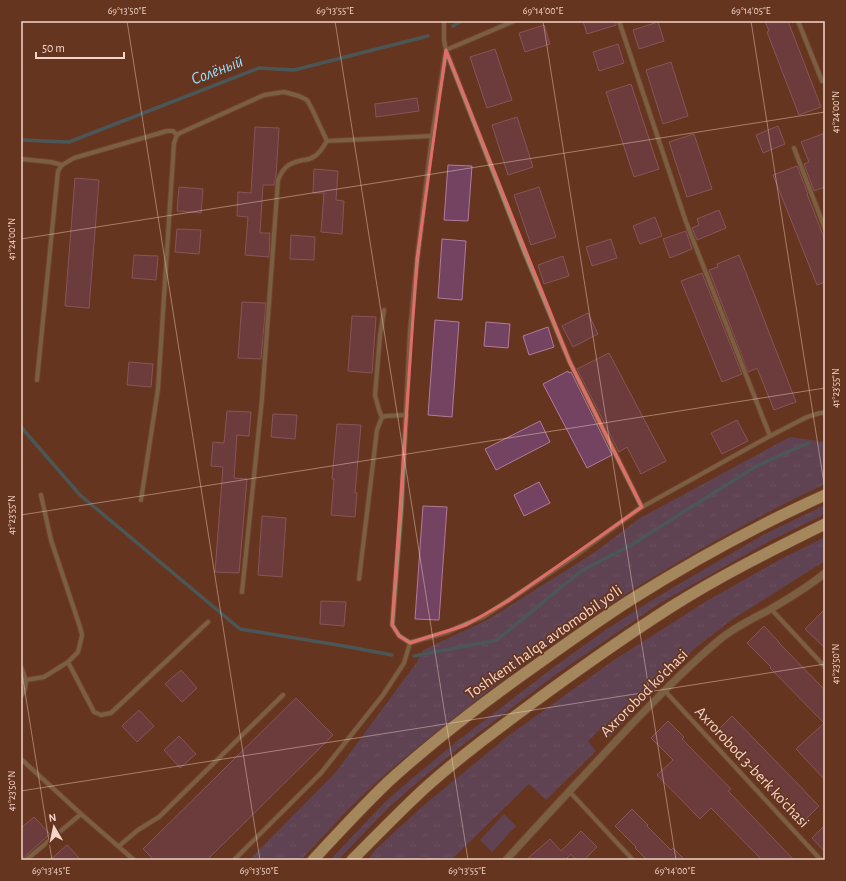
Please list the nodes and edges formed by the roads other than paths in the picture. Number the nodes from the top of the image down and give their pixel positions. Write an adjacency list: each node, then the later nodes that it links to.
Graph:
1 (444, 21): 5 (street)
2 (514, 21): 5 (street)
3 (619, 21): 19 (street)
4 (798, 21): 6 (street)
5 (446, 50): 8 (street); 23 (street)
6 (822, 81)
7 (177, 135): 9 (street); 12 (street); 22 (street)
8 (432, 136): 9 (street); 17 (street)
9 (327, 141): 27 (street)
10 (794, 148): 13 (street)
11 (21, 159): 12 (street)
12 (62, 165): 15 (street)
13 (825, 229)
14 (384, 310): 18 (street)
15 (37, 380)
16 (825, 413): 19 (street)
17 (406, 415): 18 (street); 30 (street)
18 (382, 417): 26 (street)
19 (770, 436): 23 (street)
20 (41, 495): 31 (street)
21 (825, 495): 45 (highway, Toshkent halqa avtomobil yo'li)
22 (141, 500)
23 (642, 507): 30 (street)
24 (825, 524): 46 (highway)
25 (825, 573): 28 (street, Axrorobod ko'chasi)
26 (359, 579)
27 (242, 592)
28 (771, 609): 33 (street); 35 (street, Axrorobod ko'chasi)
29 (208, 622): 31 (street)
30 (410, 643): 44 (street)
31 (68, 662): 34 (street)
32 (21, 667): 34 (street)
33 (825, 667)
34 (26, 680): 36 (street)
35 (665, 691): 39 (street, Axrorobod ko'chasi); 49 (street, Axrorobod 3-berk ko'chasi)
36 (21, 696)
37 (283, 696): 41 (street)
38 (21, 759): 40 (street)
39 (569, 791): 47 (street, Axrorobod ko'chasi); 48 (street)
40 (81, 814): 41 (street); 42 (street)
41 (118, 846): 43 (street)
42 (26, 860)
43 (134, 860)
44 (234, 860)
45 (313, 860)
46 (352, 860)
47 (506, 860)
48 (633, 860)
49 (821, 860)

